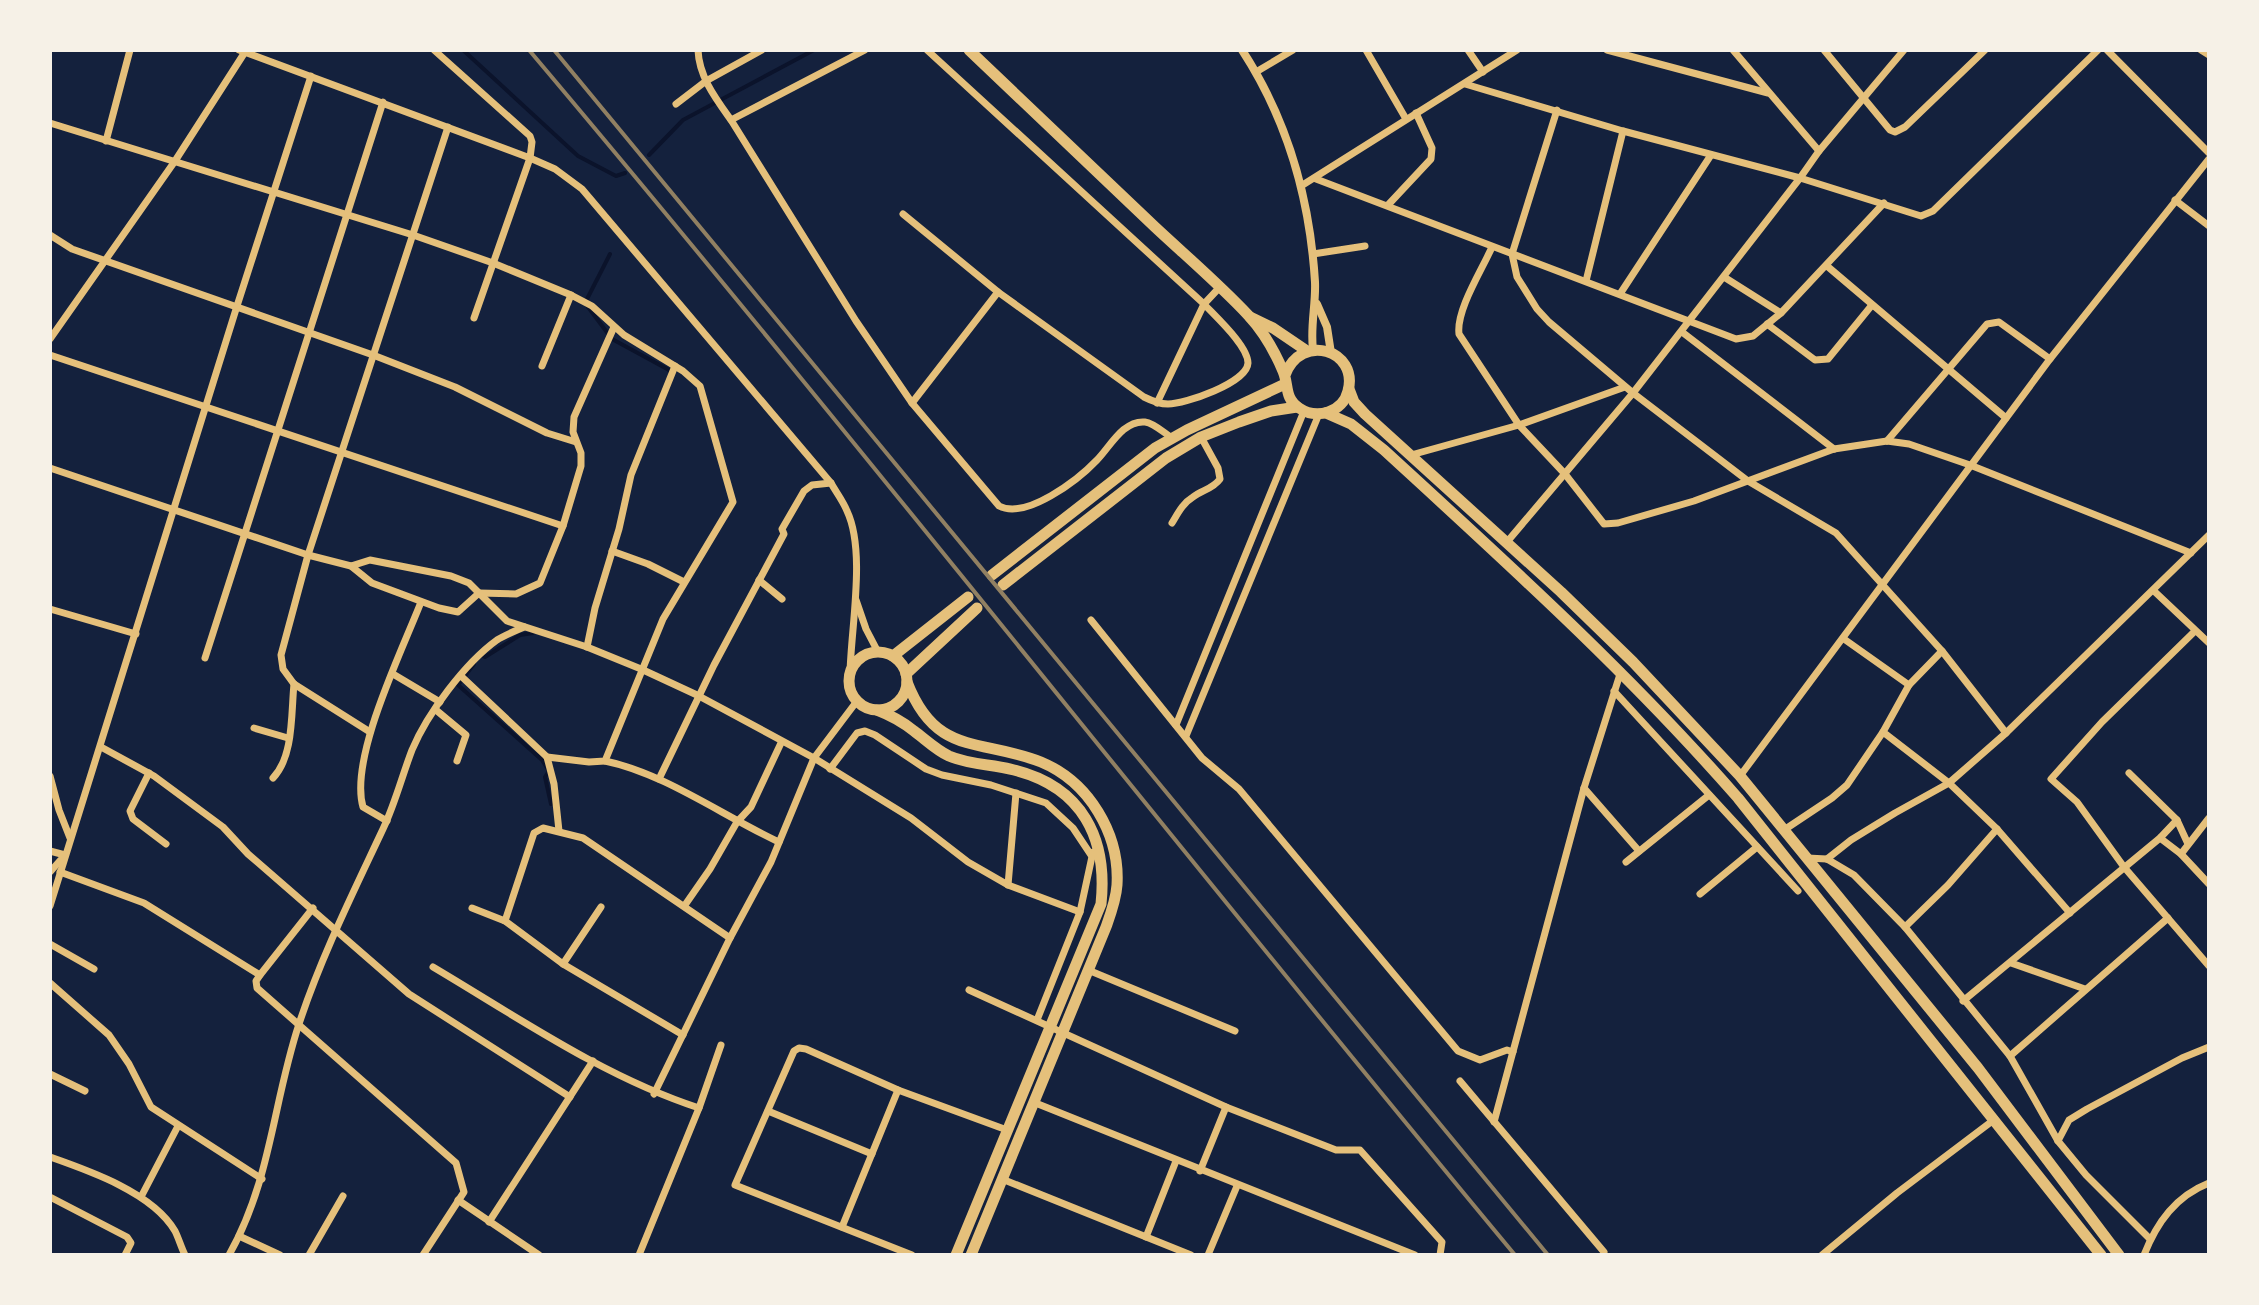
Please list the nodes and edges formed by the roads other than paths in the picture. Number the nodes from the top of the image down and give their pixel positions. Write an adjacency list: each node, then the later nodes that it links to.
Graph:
1 (130, 50): 39 (street)
2 (434, 50): 43 (street)
3 (698, 50): 26 (street)
4 (762, 50): 26 (street)
5 (865, 50): 35 (street)
6 (927, 50): 70 (street)
7 (969, 50): 66 (main road)
8 (1242, 50): 23 (street)
9 (1293, 50): 23 (street)
10 (1366, 50): 34 (street)
11 (1468, 50): 24 (street)
12 (1517, 50): 24 (street)
13 (1607, 50): 28 (street)
14 (1733, 50): 28 (street)
15 (1824, 50): 29 (street)
16 (1904, 50): 29 (street)
17 (1985, 50): 29 (street)
18 (2098, 50): 50 (street)
19 (2107, 50): 42 (street)
20 (2201, 50): 22 (street)
21 (242, 51): 25 (street); 44 (street)
22 (2209, 55)
23 (1256, 72): 47 (street)
24 (1483, 72): 27 (street)
25 (311, 76): 30 (street); 48 (street)
26 (706, 81): 31 (street); 35 (street)
27 (1465, 84): 32 (street); 33 (street)
28 (1768, 93): 40 (street)
29 (1865, 99): 40 (street)
30 (383, 102): 37 (street); 52 (street)
31 (676, 104)
32 (1557, 110): 38 (street); 60 (street)
33 (1416, 113): 34 (street); 51 (street)
34 (1406, 119): 46 (street)
35 (731, 120): 95 (street)
36 (50, 123): 39 (street)
37 (448, 127): 43 (street); 56 (street)
38 (1623, 131): 41 (street); 65 (street)
39 (106, 141): 44 (street)
40 (1819, 151): 45 (street)
41 (1711, 155): 45 (street); 68 (street)
42 (2209, 156): 49 (street)
43 (530, 158): 62 (street); 114 (street)
44 (175, 161): 48 (street); 61 (street)
45 (1800, 178): 50 (street); 64 (street)
46 (1316, 179): 47 (street); 51 (street)
47 (1301, 186): 59 (street)
48 (274, 191): 52 (street); 73 (street)
49 (2175, 200): 54 (street); 87 (street)
50 (1884, 203): 63 (street)
51 (1388, 205): 58 (street)
52 (347, 214): 56 (street); 80 (street)
53 (903, 214): 67 (street)
54 (2209, 226)
55 (50, 235): 61 (street)
56 (413, 235): 62 (street); 86 (street)
57 (1365, 246): 59 (street)
58 (1492, 247): 60 (street); 101 (street)
59 (1313, 254): 71 (street)
60 (1512, 254): 65 (street); 92 (street)
61 (105, 262): 73 (street); 82 (street)
62 (493, 263): 69 (street); 76 (street)
63 (1827, 266): 72 (street); 74 (street)
64 (1724, 277): 74 (street); 77 (street)
65 (1586, 281): 68 (street)
66 (1219, 288): 70 (street); 75 (main road)
67 (998, 292): 95 (street); 96 (street)
68 (1620, 294): 77 (street)
69 (571, 295): 79 (street); 88 (street)
70 (1204, 304): 96 (street); 96 (street)
71 (1316, 304): 83 (street); 84 (street)
72 (1872, 305): 78 (street); 90 (street)
73 (237, 306): 80 (street); 97 (street)
74 (1781, 313): 78 (street)
75 (1249, 317): 83 (main road); 91 (main road)
76 (474, 318)
77 (1689, 322): 78 (street); 81 (street)
78 (1767, 324)
79 (614, 327): 89 (street); 106 (street)
80 (310, 331): 86 (street); 102 (street)
81 (1682, 332): 94 (street); 107 (street)
82 (50, 339)
83 (1310, 350): 84 (main road); 91 (main road)
84 (1331, 353): 93 (main road)
85 (50, 355): 97 (street)
86 (373, 355): 106 (street); 108 (street)
87 (2050, 359): 90 (street); 100 (street)
88 (542, 366)
89 (675, 366): 121 (street); 127 (street)
90 (1947, 369): 100 (street); 105 (street)
91 (1285, 380): 98 (main road); 104 (main road)
92 (1625, 387): 94 (street); 101 (street)
93 (1349, 389): 99 (main road); 109 (main road)
94 (1633, 393): 112 (street); 113 (street)
95 (912, 403): 104 (street)
96 (1157, 403)
97 (206, 407): 102 (street); 115 (street)
98 (1300, 409): 99 (main road); 103 (main road); 162 (street)
99 (1323, 414): 150 (main road); 167 (street)
100 (2006, 418): 110 (street)
101 (1519, 425): 109 (street); 112 (street)
102 (278, 431): 108 (street); 118 (street)
103 (1201, 437): 116 (street); 128 (main road)
104 (1172, 438): 125 (main road)
105 (1887, 441): 107 (street); 110 (street)
106 (576, 442): 117 (street)
107 (1834, 449): 113 (street)
108 (341, 452): 117 (street); 123 (street)
109 (1411, 455): 120 (main road)
110 (1970, 465): 122 (street); 129 (street)
111 (50, 468): 115 (street)
112 (1565, 474): 113 (street); 120 (street)
113 (1748, 481): 129 (street)
114 (831, 483): 126 (street); 133 (street)
115 (175, 510): 118 (street); 141 (street)
116 (1172, 523)
117 (563, 526): 131 (street)
118 (245, 534): 123 (street); 148 (street)
119 (2209, 535): 122 (street)
120 (1507, 542): 179 (main road)
121 (612, 551): 127 (street); 144 (street)
122 (2191, 553): 130 (street)
123 (308, 555): 124 (street); 155 (street)
124 (351, 566): 131 (street); 135 (street)
125 (992, 575)
126 (759, 580): 134 (street); 158 (street)
127 (684, 582): 149 (street)
128 (1003, 585)
129 (1883, 586): 142 (street); 145 (street)
130 (2154, 591): 140 (street); 166 (street)
131 (479, 593): 135 (street); 139 (street)
132 (968, 597): 147 (main road)
133 (855, 598): 146 (street); 151 (street)
134 (782, 599)
135 (421, 602): 152 (street)
136 (977, 608): 154 (main road)
137 (50, 609): 141 (street)
138 (1091, 620): 162 (street)
139 (524, 627): 144 (street); 153 (street)
140 (2195, 631): 143 (street); 207 (street)
141 (136, 634): 170 (street)
142 (1844, 639): 156 (street); 179 (street)
143 (2209, 643)
144 (587, 647): 149 (street)
145 (1942, 651): 156 (street); 166 (street)
146 (878, 652): 147 (main road); 151 (main road)
147 (893, 656): 154 (main road)
148 (205, 658)
149 (641, 669): 158 (street); 174 (street)
150 (1621, 671): 157 (street); 259 (main road)
151 (850, 673): 159 (main road)
152 (393, 674): 160 (street); 164 (street)
153 (461, 676): 160 (street); 171 (street)
154 (906, 678): 161 (main road); 232 (main road)
155 (294, 684): 164 (street); 168 (street)
156 (1909, 685): 165 (street)
157 (1614, 691): 183 (street); 185 (street)
158 (699, 699): 169 (street); 181 (street)
159 (857, 701): 161 (main road); 172 (street)
160 (438, 706): 173 (street); 188 (street)
161 (877, 710): 199 (main road)
162 (1176, 725): 167 (street)
163 (254, 728): 168 (street)
164 (370, 732): 188 (street)
165 (1883, 732): 182 (street); 191 (street)
166 (2006, 733): 182 (street)
167 (1186, 736): 246 (street)
168 (288, 738): 180 (street)
169 (781, 743): 172 (street); 189 (street)
170 (101, 747): 176 (street); 193 (street)
171 (547, 757): 174 (street); 192 (street)
172 (814, 758): 175 (street); 195 (street)
173 (457, 761)
174 (605, 761): 181 (street)
175 (830, 769): 184 (street); 211 (street)
176 (149, 773): 196 (street); 217 (street)
177 (2129, 773): 187 (street)
178 (50, 776): 193 (street)
179 (1740, 776): 191 (main road)
180 (273, 778)
181 (659, 779): 189 (street)
182 (1949, 783): 190 (street); 205 (street)
183 (1584, 788): 201 (street); 246 (street)
184 (1016, 793): 199 (street); 211 (street)
185 (1709, 795): 198 (street); 201 (street)
186 (2209, 818): 197 (street)
187 (2177, 820): 194 (street); 197 (street)
188 (387, 821): 224 (street)
189 (737, 822): 195 (street); 214 (street)
190 (1997, 829): 220 (street); 223 (street)
191 (1784, 830): 204 (main road)
192 (559, 831): 214 (street); 222 (street)
193 (70, 838): 203 (street)
194 (2160, 838): 202 (street); 207 (street)
195 (779, 842): 225 (street)
196 (166, 844)
197 (2188, 844): 202 (street)
198 (1757, 847): 212 (street); 213 (street)
199 (1095, 850): 219 (street); 240 (main road)
200 (50, 851): 203 (street)
201 (1639, 851): 206 (street)
202 (2181, 854): 210 (street)
203 (65, 855): 208 (street); 209 (street)
204 (1805, 858): 205 (street); 299 (main road)
205 (1827, 859): 223 (street)
206 (1626, 862)
207 (2124, 867): 220 (street); 221 (street)
208 (50, 872)
209 (60, 872): 215 (street); 233 (street)
210 (2209, 884)
211 (1008, 885): 219 (street)
212 (1798, 891)
213 (1700, 894)
214 (685, 905): 225 (street)
215 (50, 906)
216 (601, 907): 228 (street)
217 (313, 908): 224 (street); 233 (street)
218 (472, 908): 222 (street)
219 (1080, 912): 238 (street)
220 (2070, 913): 227 (street)
221 (2168, 918): 229 (street); 235 (street)
222 (505, 921): 228 (street)
223 (1905, 927): 237 (street)
224 (335, 930): 239 (street); 254 (street)
225 (730, 938): 243 (street)
226 (50, 944): 231 (street)
227 (2011, 963): 235 (street); 237 (street)
228 (563, 964): 243 (street)
229 (2209, 966)
230 (433, 967): 248 (street)
231 (94, 969)
232 (1088, 970): 241 (main road); 242 (street)
233 (260, 975): 239 (street)
234 (50, 983): 261 (street)
235 (2085, 989): 247 (street)
236 (969, 990): 238 (street)
237 (1963, 1001): 247 (street)
238 (1037, 1020): 240 (street)
239 (298, 1026): 268 (street); 275 (street)
240 (1051, 1026): 241 (street); 262 (main road)
241 (1063, 1031): 255 (main road); 256 (street)
242 (1235, 1031)
243 (683, 1035): 253 (street)
244 (721, 1045): 257 (street)
245 (2209, 1047): 263 (street)
246 (1513, 1052): 260 (street)
247 (2010, 1056): 263 (street)
248 (593, 1061): 253 (street); 254 (street)
249 (50, 1074): 252 (street)
250 (1460, 1081): 260 (street)
251 (898, 1090): 258 (street); 262 (street); 264 (street)
252 (85, 1091)
253 (654, 1094): 257 (street)
254 (570, 1097): 276 (street)
255 (1033, 1102): 266 (street); 269 (main road)
256 (1226, 1107): 267 (street); 296 (street)
257 (699, 1108): 289 (street)
258 (768, 1111): 264 (street); 277 (street)
259 (1995, 1119): 297 (street); 298 (main road)
260 (1494, 1122): 281 (street)
261 (178, 1126): 268 (street); 274 (street)
262 (1007, 1130): 291 (main road)
263 (2058, 1141): 280 (street)
264 (872, 1154): 277 (street)
265 (50, 1157): 274 (street)
266 (1176, 1161): 267 (street); 279 (street)
267 (1200, 1171): 271 (street)
268 (262, 1179): 278 (street)
269 (1002, 1179): 279 (street); 292 (main road)
270 (2209, 1183): 280 (street)
271 (1237, 1186): 294 (street); 295 (street)
272 (343, 1196): 286 (street)
273 (50, 1197): 282 (street)
274 (141, 1197): 283 (street)
275 (458, 1200): 276 (street); 287 (street)
276 (489, 1222): 288 (street)
277 (842, 1227): 290 (street)
278 (239, 1236): 284 (street); 285 (street)
279 (1146, 1237): 293 (street)
280 (2150, 1239): 300 (street)
281 (1604, 1252)
282 (125, 1255)
283 (185, 1255)
284 (229, 1255)
285 (280, 1255)
286 (309, 1255)
287 (423, 1255)
288 (539, 1255)
289 (639, 1255)
290 (912, 1255)
291 (956, 1255)
292 (971, 1255)
293 (1191, 1255)
294 (1208, 1255)
295 (1415, 1255)
296 (1440, 1255)
297 (1822, 1255)
298 (2101, 1255)
299 (2119, 1255)
300 (2144, 1255)

